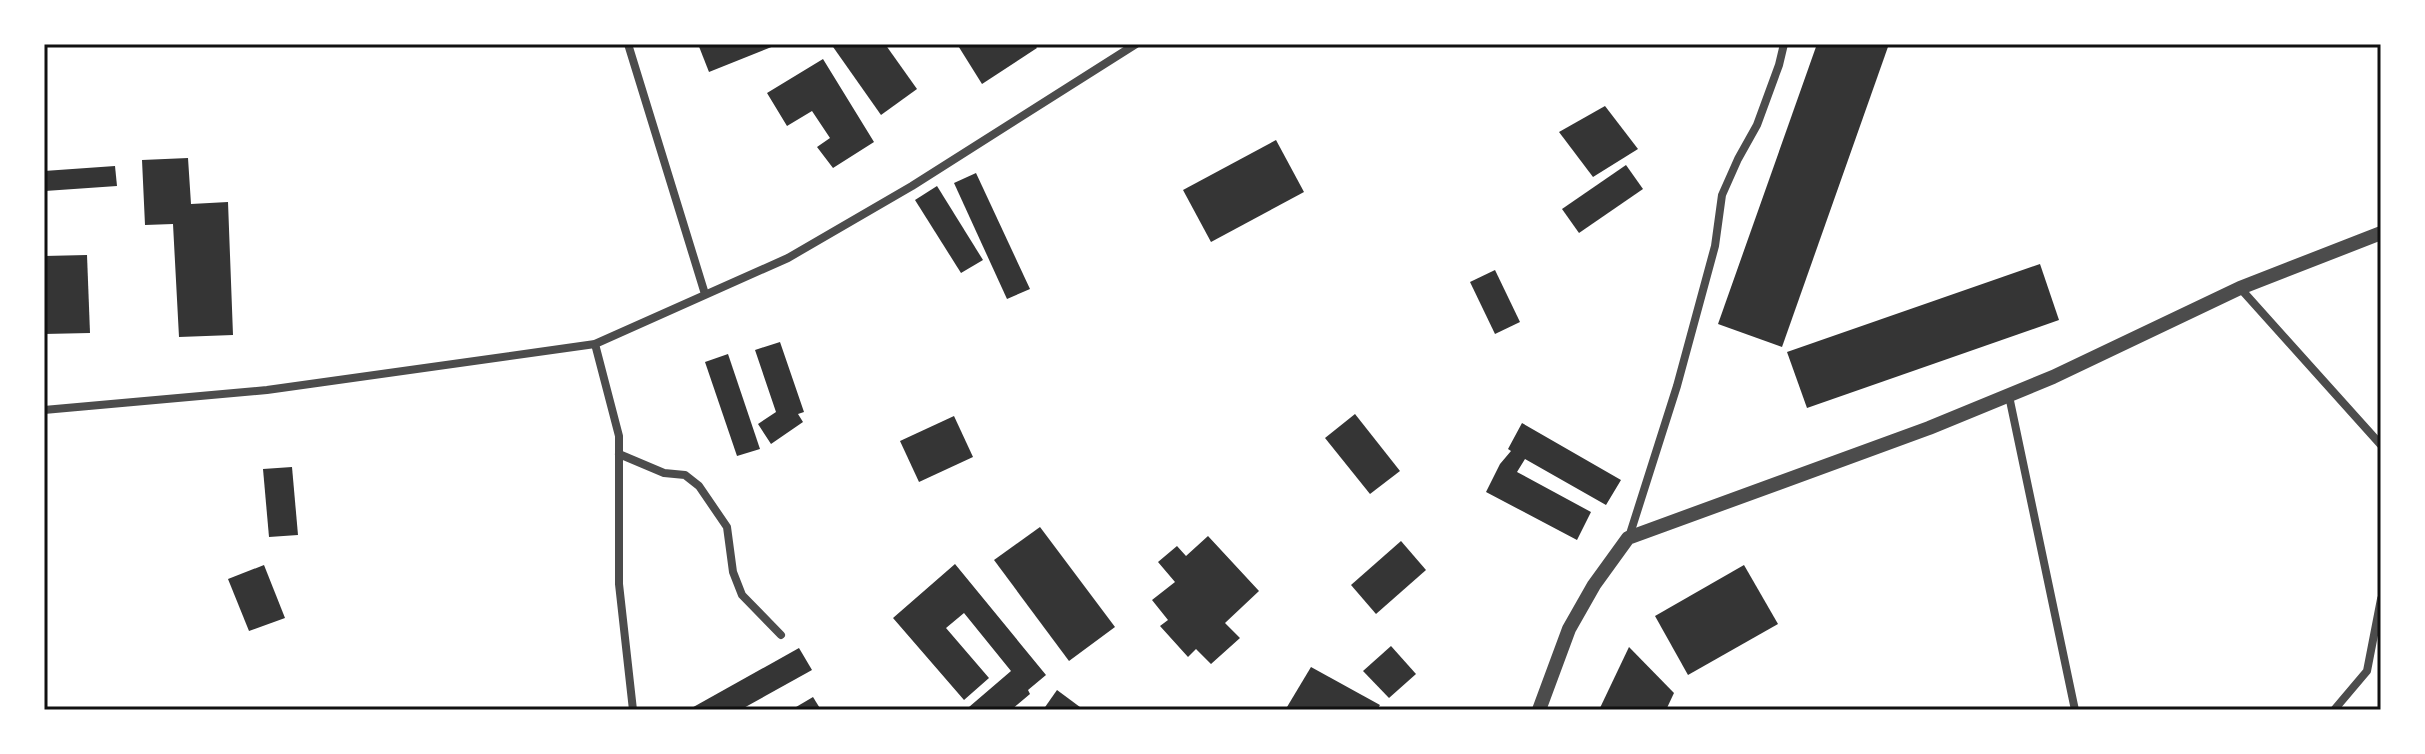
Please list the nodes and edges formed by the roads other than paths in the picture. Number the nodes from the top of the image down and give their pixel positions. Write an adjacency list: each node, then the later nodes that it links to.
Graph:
1 (628, 44): 6 (street)
2 (1136, 44): 6 (street)
3 (1784, 44): 12 (street)
4 (2381, 233): 5 (street)
5 (2240, 288): 8 (street); 10 (street)
6 (705, 294): 7 (street)
7 (595, 344): 9 (street); 11 (street)
8 (2009, 396): 12 (street); 17 (street)
9 (44, 410)
10 (2381, 445)
11 (619, 454): 14 (street); 15 (street)
12 (1628, 538): 16 (street)
13 (2381, 599): 18 (street)
14 (781, 635)
15 (633, 710)
16 (1539, 710)
17 (2075, 710)
18 (2334, 710)

